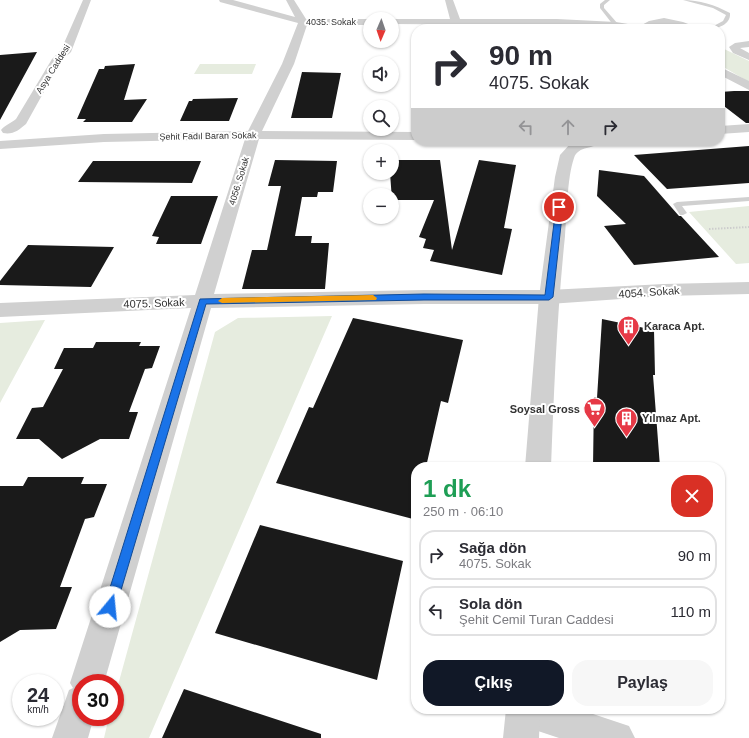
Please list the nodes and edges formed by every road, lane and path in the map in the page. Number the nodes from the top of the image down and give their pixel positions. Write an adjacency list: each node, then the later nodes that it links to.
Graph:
1 (87, 0): 24 (street, Asya Caddesi)
2 (223, 0): 9 (street, 4035. Sokak)
3 (290, 0): 9 (street)
4 (449, 0): 8 (street)
5 (608, 0): 12 (lane)
6 (685, 0): 15 (lane)
7 (399, 21): 8 (street)
8 (456, 21): 11 (street)
9 (303, 22): 10 (street, 4035. Sokak); 25 (street, 4056. Sokak)
10 (363, 22)
11 (594, 24)
12 (615, 24)
13 (653, 24): 14 (street)
14 (679, 24)
15 (722, 24)
16 (726, 41): 18 (street)
17 (749, 44): 18 (street)
18 (737, 45): 19 (street)
19 (749, 57)
20 (725, 73): 21 (street)
21 (749, 86)
22 (749, 128): 23 (street)
23 (725, 130)
24 (4, 131)
25 (253, 135): 26 (street, Şehit Fadıl Baran Sokak); 27 (street, Şehit Fadıl Baran Sokak); 35 (street, 4056. Sokak)
26 (411, 136)
27 (0, 145)
28 (576, 146): 34 (street)
29 (749, 199): 30 (lane)
30 (683, 213)
31 (749, 227): 32 (path)
32 (709, 229)
33 (749, 288): 34 (street, 4054. Sokak)
34 (549, 297): 35 (street, 4075. Sokak); 37 (street)
35 (203, 301): 36 (street, 4075. Sokak); 38 (street, 4056. Sokak)
36 (0, 310)
37 (538, 462)
38 (90, 674)
39 (522, 719): 42 (street)
40 (74, 726): 41 (street)
41 (70, 738)
42 (617, 738)

